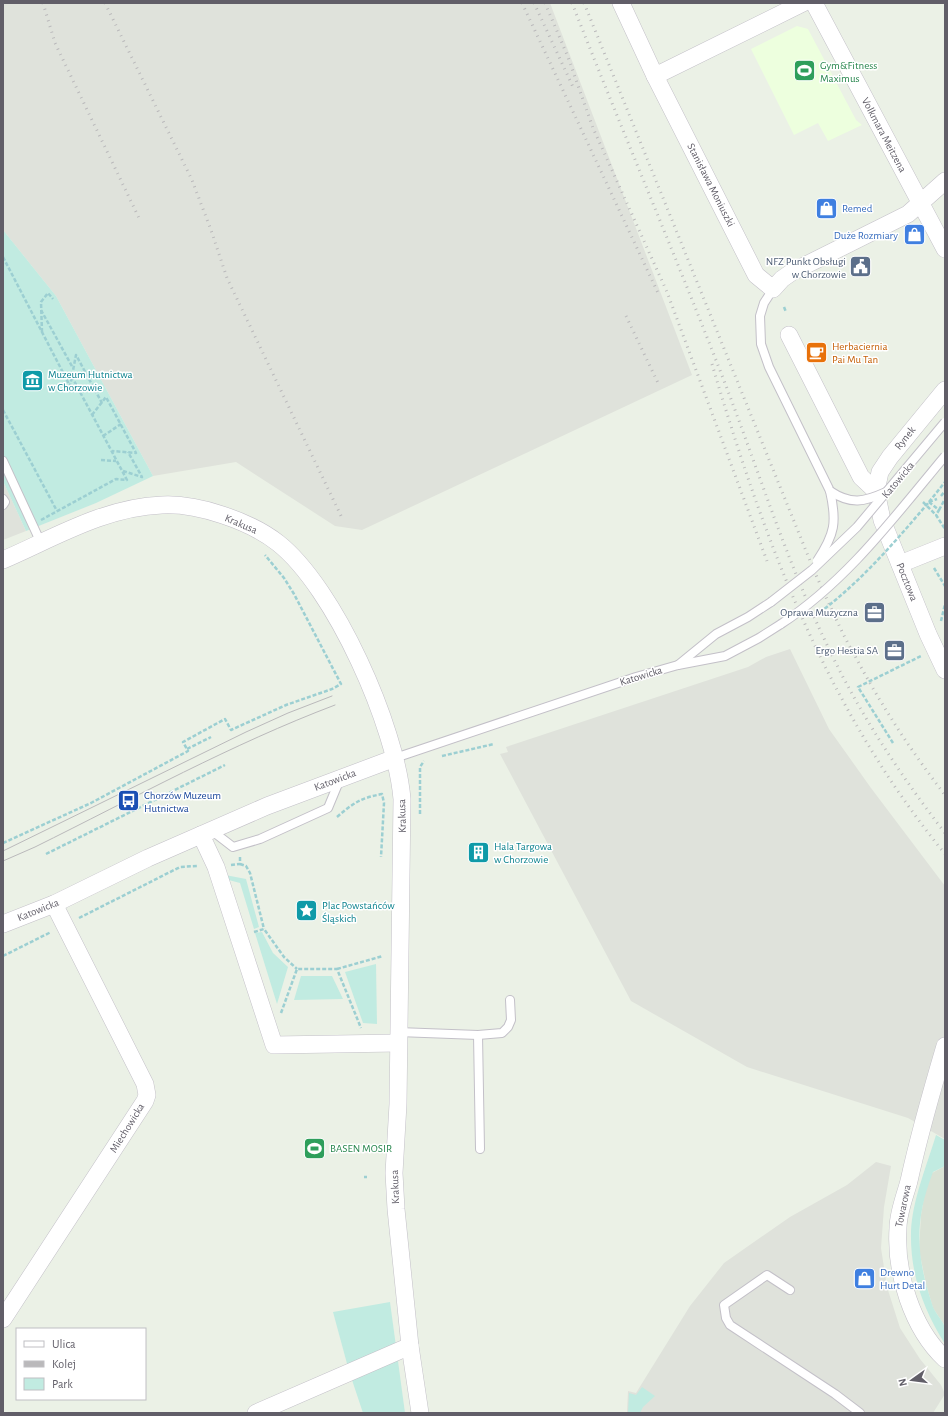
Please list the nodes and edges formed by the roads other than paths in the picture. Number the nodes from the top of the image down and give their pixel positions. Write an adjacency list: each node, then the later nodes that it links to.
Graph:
1 (622, 3): 4 (street, Stanisława Moniuszki)
2 (803, 3): 4 (street)
3 (814, 3): 6 (street, Volkmara Meitzena)
4 (655, 76): 8 (street, Stanisława Moniuszki)
5 (945, 181): 6 (street)
6 (920, 203): 7 (street); 8 (street)
7 (945, 249)
8 (773, 289): 14 (lane)
9 (789, 335): 15 (street)
10 (945, 390): 15 (street, Rynek)
11 (945, 422): 15 (lane, Katowicka, bridge)
12 (945, 456): 23 (lane, Katowicka, bridge)
13 (3, 461): 18 (lane)
14 (830, 491): 15 (lane, bridge); 22 (lane, bridge)
15 (882, 491): 21 (street, Pocztowa); 22 (lane, Katowicka, bridge)
16 (3, 499): 17 (lane)
17 (3, 505)
18 (41, 543): 20 (street, Krakusa); 25 (street, Krakusa)
19 (945, 546): 21 (street)
20 (3, 560)
21 (900, 564): 24 (street, Pocztowa)
22 (812, 570): 23 (lane, Katowicka, bridge)
23 (678, 665): 25 (lane, Katowicka)
24 (945, 670)
25 (395, 758): 26 (street, Katowicka); 32 (street, Krakusa)
26 (340, 778): 27 (street, Katowicka); 27 (lane)
27 (206, 832): 28 (street, Katowicka); 32 (street)
28 (54, 904): 29 (street, Katowicka); 36 (street, Miechowicka)
29 (3, 924)
30 (510, 1000): 31 (lane)
31 (478, 1035): 32 (lane); 34 (lane)
32 (398, 1038): 37 (street, Krakusa)
33 (945, 1046): 38 (street, Towarowa)
34 (480, 1149)
35 (790, 1290): 41 (lane)
36 (3, 1319)
37 (410, 1346): 39 (street); 40 (street, Krakusa)
38 (945, 1359)
39 (256, 1413)
40 (420, 1413)
41 (860, 1413)

